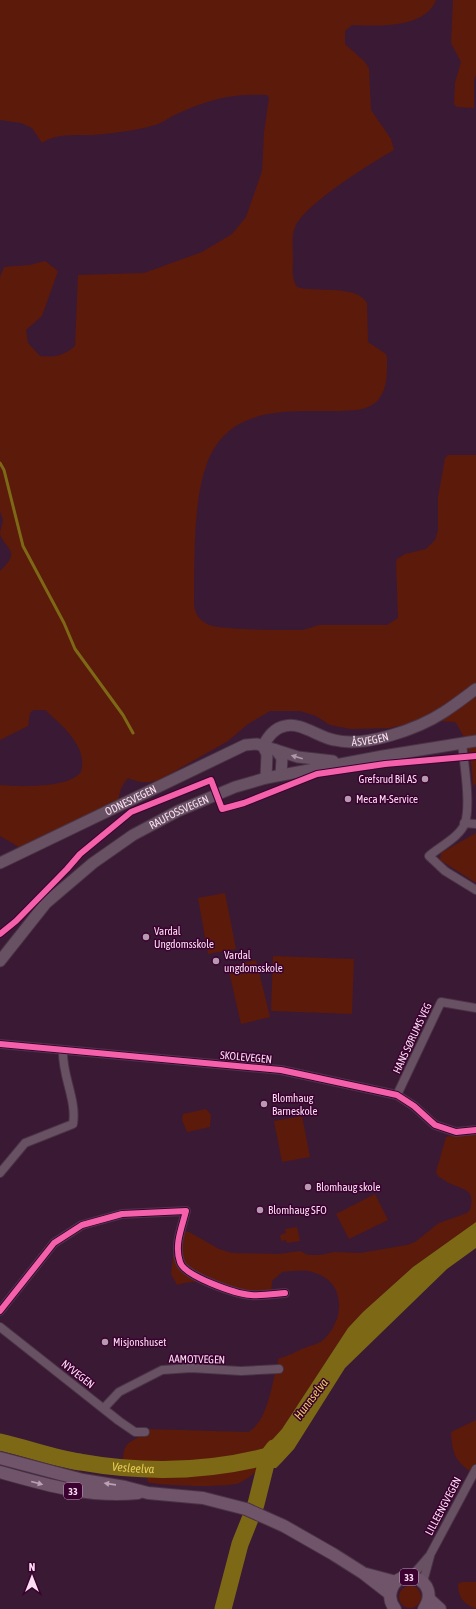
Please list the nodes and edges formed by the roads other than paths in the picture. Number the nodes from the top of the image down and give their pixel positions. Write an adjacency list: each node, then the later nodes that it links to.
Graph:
1 (476, 689): 4 (main road, ÅSVEGEN)
2 (476, 741): 3 (main road, RAUFOSSVEGEN)
3 (462, 744): 6 (main road, RAUFOSSVEGEN); 9 (street)
4 (263, 746): 5 (main road, ODNESVEGEN); 8 (main road); 11 (main road, ODNESVEGEN)
5 (276, 750): 6 (main road, ODNESVEGEN, one-way to 5); 7 (main road)
6 (347, 762): 7 (main road, RAUFOSSVEGEN)
7 (281, 775): 8 (main road, RAUFOSSVEGEN)
8 (266, 778): 13 (main road, RAUFOSSVEGEN)
9 (464, 823): 10 (street); 12 (street)
10 (476, 824)
11 (0, 863)
12 (476, 890)
13 (0, 961)
14 (476, 1008): 17 (street, HANS SØRUMS VEG)
15 (0, 1044): 16 (street, SKOLEVEGEN)
16 (63, 1051): 17 (street, SKOLEVEGEN); 19 (street)
17 (397, 1095): 18 (street, SKOLEVEGEN)
18 (476, 1130)
19 (0, 1173)
20 (285, 1293): 21 (street)
21 (0, 1311)
22 (0, 1327): 24 (street, NYVEGEN)
23 (279, 1369): 24 (street, AAMOTVEGEN)
24 (104, 1408): 25 (street, NYVEGEN)
25 (145, 1432)
26 (0, 1458): 29 (main road, 33, one-way to 26)
27 (476, 1469): 30 (street, LILLEENGVEGEN)
28 (0, 1472): 29 (main road, 33, one-way to 29)
29 (148, 1492): 31 (main road, 33)
30 (430, 1555): 32 (street, LILLEENGVEGEN); 34 (street, LILLEENGVEGEN)
31 (363, 1573): 33 (main road, 33); 35 (main road, 33)
32 (411, 1577): 33 (main road, 33); 34 (main road, 33)
33 (396, 1582): 35 (main road, 33)
34 (423, 1582): 36 (main road, 33)
35 (390, 1594): 37 (main road, 33)
36 (426, 1604): 38 (main road, 33)
37 (395, 1609)
38 (440, 1609)

